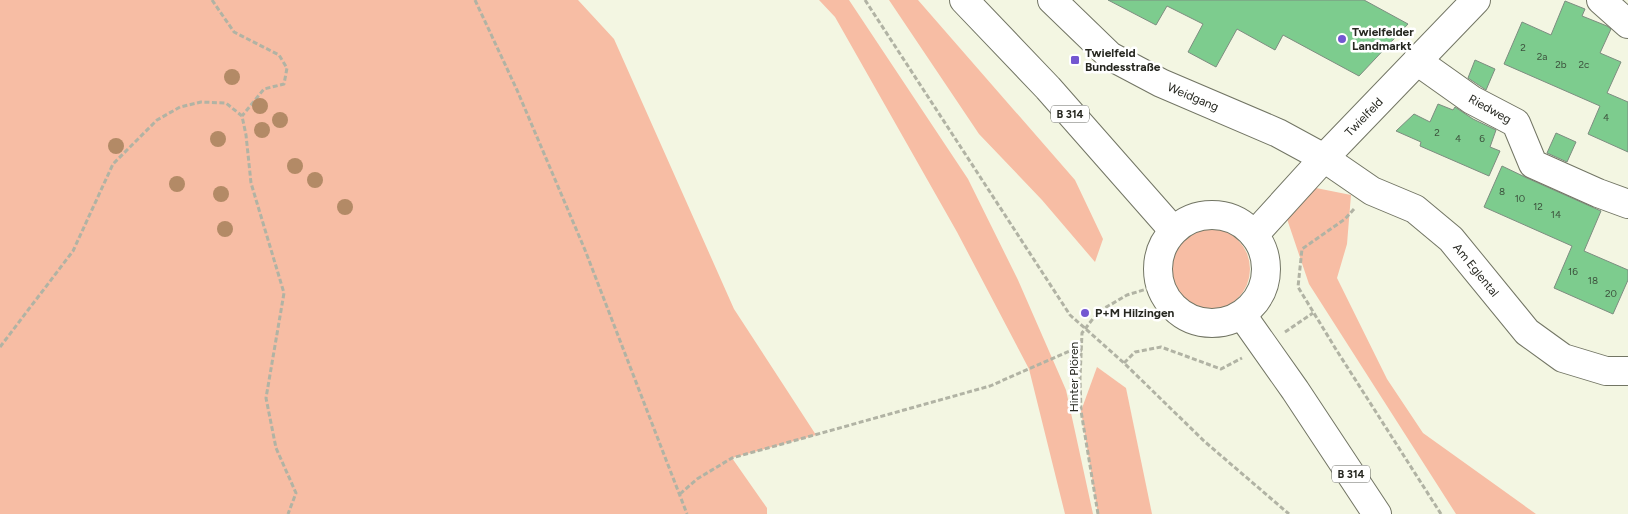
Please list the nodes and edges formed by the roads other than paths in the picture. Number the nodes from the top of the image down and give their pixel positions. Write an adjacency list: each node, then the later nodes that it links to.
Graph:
1 (964, 0): 9 (street, B 314)
2 (1052, 0): 7 (street, Weidgang)
3 (1476, 0): 6 (street, Twielfeld)
4 (1601, 0): 5 (street)
5 (1628, 24)
6 (1417, 62): 7 (street, Twielfeld); 8 (street, Riedweg)
7 (1324, 158): 10 (street, Twielfeld); 12 (street, Am Eglental)
8 (1628, 204)
9 (1173, 230): 10 (street); 11 (street)
10 (1254, 235): 11 (street)
11 (1242, 315): 13 (street, B 314)
12 (1628, 371)
13 (1377, 514)

